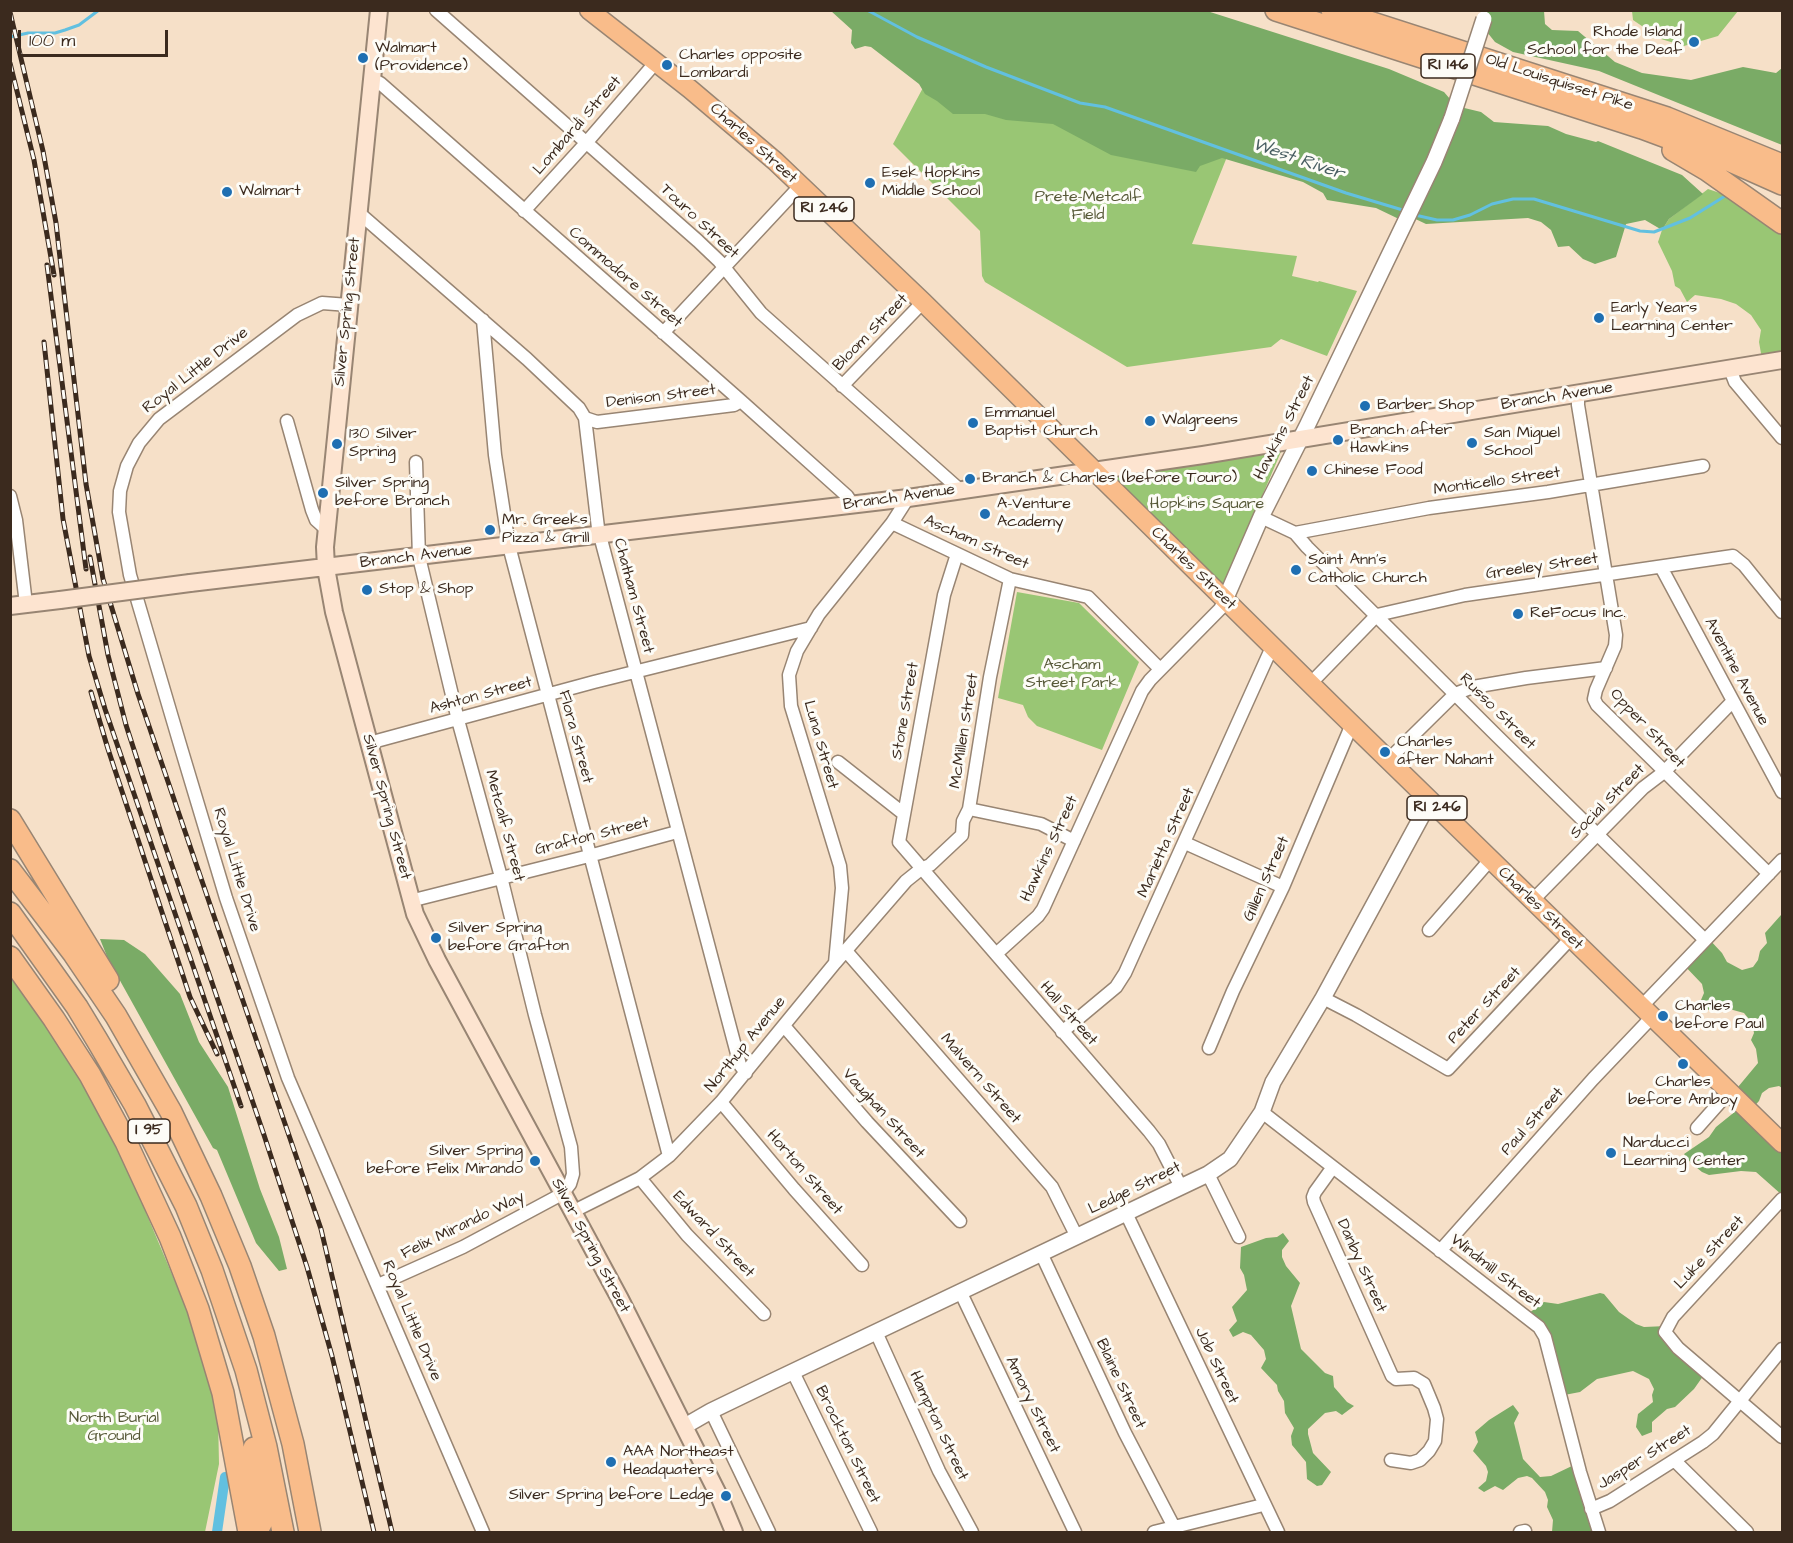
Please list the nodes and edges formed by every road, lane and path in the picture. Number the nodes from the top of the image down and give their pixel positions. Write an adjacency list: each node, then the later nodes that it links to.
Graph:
1 (379, 10): 8 (main road, Silver Spring Street)
2 (436, 10): 10 (street, Touro Street)
3 (589, 10): 7 (main road, Charles Street / RI 246)
4 (1276, 10): 9 (highway, RI 146)
5 (1332, 10): 11 (highway, Old Louisquisset Pike / RI 146)
6 (1484, 15): 29 (street, Hawkins Street, bridge)
7 (656, 62): 10 (street, Lombardi Street); 13 (main road, Charles Street / RI 246)
8 (372, 79): 14 (street, Commodore Street); 15 (main road, Silver Spring Street)
9 (1620, 121): 12 (highway, Old Louisquisset Pike / RI 146); 16 (highway)
10 (586, 143): 14 (street, Lombardi Street); 17 (street, Touro Street)
11 (1782, 164)
12 (1782, 184)
13 (800, 186): 17 (street); 18 (main road, Charles Street / RI 246)
14 (524, 211): 21 (street, Commodore Street)
15 (359, 213): 19 (main road, Silver Spring Street); 20 (street)
16 (1782, 223)
17 (724, 267): 21 (street); 24 (street, Touro Street)
18 (923, 302): 24 (street, Bloom Street); 33 (main road, Charles Street / RI 246)
19 (348, 304): 41 (main road, Silver Spring Street); 124 (street, Royal Little Drive)
20 (483, 320): 27 (street); 44 (street, Flora Street)
21 (663, 333): 26 (street, Commodore Street)
22 (1782, 360): 23 (main road, Branch Avenue)
23 (1730, 369): 25 (main road, Branch Avenue); 30 (street)
24 (842, 386): 35 (street, Touro Street)
25 (1578, 394): 29 (main road, Branch Avenue); 34 (street, Opper Street)
26 (741, 401): 27 (street, Denison Street); 38 (street, Commodore Street)
27 (585, 418): 43 (street, Chatham Street)
28 (287, 421): 41 (street)
29 (1301, 438): 33 (main road, Branch Avenue); 39 (street, Hawkins Street)
30 (1782, 438)
31 (416, 462): 46 (street, Metcalf Street)
32 (1703, 466): 34 (street, Monticello Street)
33 (1093, 471): 35 (main road, Branch Avenue); 51 (main road, Charles Street / RI 246)
34 (1592, 485): 42 (street, Monticello Street); 49 (street, Opper Street)
35 (959, 489): 37 (main road, Branch Avenue)
36 (10, 496): 52 (street)
37 (908, 498): 38 (main road, Branch Avenue); 40 (street, Luna Street)
38 (853, 505): 43 (main road, Branch Avenue)
39 (1261, 517): 42 (street, Russo Street); 51 (street, Hawkins Street)
40 (892, 523): 45 (street, Ascham Street); 55 (street, Luna Street)
41 (326, 530): 48 (main road, Silver Spring Street)
42 (1295, 533): 54 (street, Russo Street)
43 (601, 536): 44 (main road, Branch Avenue); 59 (street, Chatham Street)
44 (509, 546): 46 (main road, Branch Avenue); 62 (street, Flora Street)
45 (957, 554): 50 (street, Ascham Street); 73 (street, Stone Street)
46 (419, 557): 48 (main road, Branch Avenue); 64 (street, Metcalf Street)
47 (1661, 567): 49 (street, Greeley Street); 53 (street, Greeley Street); 63 (street, Aventine Avenue)
48 (326, 568): 52 (main road, Branch Avenue, bridge); 66 (main road, Silver Spring Street)
49 (1605, 575): 54 (street, Greeley Street); 57 (street, Opper Street)
50 (1010, 579): 58 (street, Ascham Street); 72 (street, McMillen Street)
51 (1225, 600): 56 (main road, Charles Street / RI 246); 58 (street, Hawkins Street)
52 (18, 605)
53 (1782, 612)
54 (1377, 615): 60 (street); 61 (street, Russo Street)
55 (811, 628): 59 (street, Ashton Street); 96 (street, Luna Street)
56 (1272, 647): 60 (main road, Charles Street / RI 246); 78 (street, Marietta Street)
57 (1606, 668): 61 (street); 69 (street, Opper Street)
58 (1160, 669): 77 (street, Hawkins Street)
59 (636, 672): 62 (street, Ashton Street); 75 (street, Chatham Street)
60 (1310, 684): 65 (main road, Charles Street / RI 246)
61 (1455, 694): 67 (street); 76 (street, Russo Street)
62 (547, 695): 64 (street, Ashton Street); 79 (street, Flora Street)
63 (1732, 702): 69 (street, Social Street); 70 (street, Aventine Avenue)
64 (458, 720): 66 (street, Ashton Street); 85 (street, Metcalf Street)
65 (1352, 724): 67 (main road, Charles Street / RI 246); 86 (street, Gillen Street)
66 (369, 743): 87 (main road, Silver Spring Street)
67 (1388, 760): 71 (main road, Charles Street / RI 246)
68 (838, 762): 73 (street)
69 (1664, 772): 76 (street, Social Street); 84 (street, Opper Street)
70 (1782, 792)
71 (1430, 801): 80 (main road, Charles Street / RI 246); 97 (street, Ledge Street)
72 (969, 809): 77 (street); 82 (street, McMillen Street)
73 (904, 814): 82 (street, Stone Street)
74 (10, 820): 102 (highway)
75 (677, 832): 79 (street, Grafton Street); 103 (street, Chatham Street)
76 (1598, 835): 88 (street, Social Street); 92 (street, Russo Street)
77 (1074, 841): 94 (street, Hawkins Street)
78 (1185, 843): 86 (street); 100 (street, Marietta Street)
79 (589, 856): 85 (street, Grafton Street); 109 (street, Flora Street)
80 (1490, 860): 88 (main road, Charles Street / RI 246); 90 (street)
81 (1782, 860): 84 (street, Paul Street)
82 (921, 869): 93 (street, Northup Avenue); 94 (street, Hall Street)
83 (10, 870): 102 (highway, I 95)
84 (1769, 874): 92 (street, Paul Street)
85 (501, 877): 87 (street, Grafton Street); 114 (street, Metcalf Street)
86 (1283, 887): 101 (street, Gillen Street)
87 (410, 901): 114 (main road, Silver Spring Street)
88 (1532, 901): 91 (main road, Charles Street / RI 246)
89 (10, 913): 129 (highway, I 95)
90 (1430, 930)
91 (1570, 938): 97 (street, Peter Street); 98 (main road, Charles Street / RI 246)
92 (1705, 940): 98 (street, Paul Street)
93 (846, 951): 96 (street, Northup Avenue); 119 (street, Malvern Street)
94 (996, 954): 100 (street, Hall Street)
95 (10, 957): 141 (highway)
96 (835, 963): 99 (street, Northup Avenue)
97 (1323, 998): 106 (street, Ledge Street)
98 (1646, 1012): 104 (main road, Charles Street / RI 246); 121 (street, Paul Street)
99 (784, 1026): 103 (street, Northup Avenue); 118 (street, Vaughan Street)
100 (1062, 1032): 113 (street, Hall Street)
101 (1209, 1048)
102 (139, 1054): 133 (highway, I 95)
103 (746, 1073): 105 (street, Northup Avenue)
104 (1729, 1092): 107 (street); 108 (main road, Charles Street / RI 246)
105 (721, 1102): 109 (street, Northup Avenue); 123 (street, Horton Street)
106 (1262, 1112): 110 (street, Windmill Street); 111 (street, Ledge Street)
107 (1697, 1128)
108 (1782, 1143)
109 (669, 1156): 112 (street, Northup Avenue)
110 (1333, 1167): 121 (street, Windmill Street); 136 (street, Danby Street)
111 (1208, 1174): 113 (street, Ledge Street); 120 (street)
112 (640, 1178): 116 (street, Northup Avenue); 126 (street, Edward Street)
113 (1181, 1187): 117 (street, Ledge Street)
114 (562, 1194): 116 (main road, Silver Spring Street); 124 (street, Felix Mirando Way)
115 (1782, 1199): 131 (street, Luke Street)
116 (572, 1212): 134 (main road, Silver Spring Street)
117 (1126, 1213): 119 (street, Ledge Street); 138 (street, Job Street)
118 (960, 1221)
119 (1077, 1237): 122 (street, Ledge Street)
120 (1239, 1238)
121 (1440, 1251): 139 (street, Windmill Street)
122 (1041, 1253): 125 (street, Ledge Street); 140 (street, Blaine Street)
123 (862, 1265)
124 (378, 1285): 146 (street, Royal Little Drive)
125 (960, 1291): 127 (street, Ledge Street); 151 (street, Amory Street)
126 (764, 1314)
127 (876, 1332): 130 (street, Ledge Street); 150 (street, Hampton Street)
128 (1782, 1349): 131 (street, Jasper Street)
129 (246, 1370): 142 (highway); 143 (highway, I 95)
130 (793, 1372): 132 (street, Ledge Street); 149 (street, Brockton Street)
131 (1739, 1401): 135 (street); 137 (street, Jasper Street)
132 (711, 1411): 134 (street, Ledge Street); 148 (street)
133 (288, 1425): 144 (highway, I 95); 145 (highway)
134 (685, 1426): 147 (main road, Silver Spring Street)
135 (1782, 1437)
136 (1390, 1460)
137 (1675, 1461): 139 (street, Jasper Street); 155 (street)
138 (1263, 1504): 140 (street); 153 (street, Job Street)
139 (1591, 1509): 154 (street, Windmill Street)
140 (1174, 1527): 152 (street)
141 (249, 1533)
142 (261, 1533)
143 (283, 1533)
144 (310, 1533)
145 (323, 1533)
146 (483, 1533)
147 (734, 1533)
148 (769, 1533)
149 (871, 1533)
150 (972, 1533)
151 (1075, 1533)
152 (1154, 1533)
153 (1278, 1533)
154 (1599, 1533)
155 (1747, 1533)

